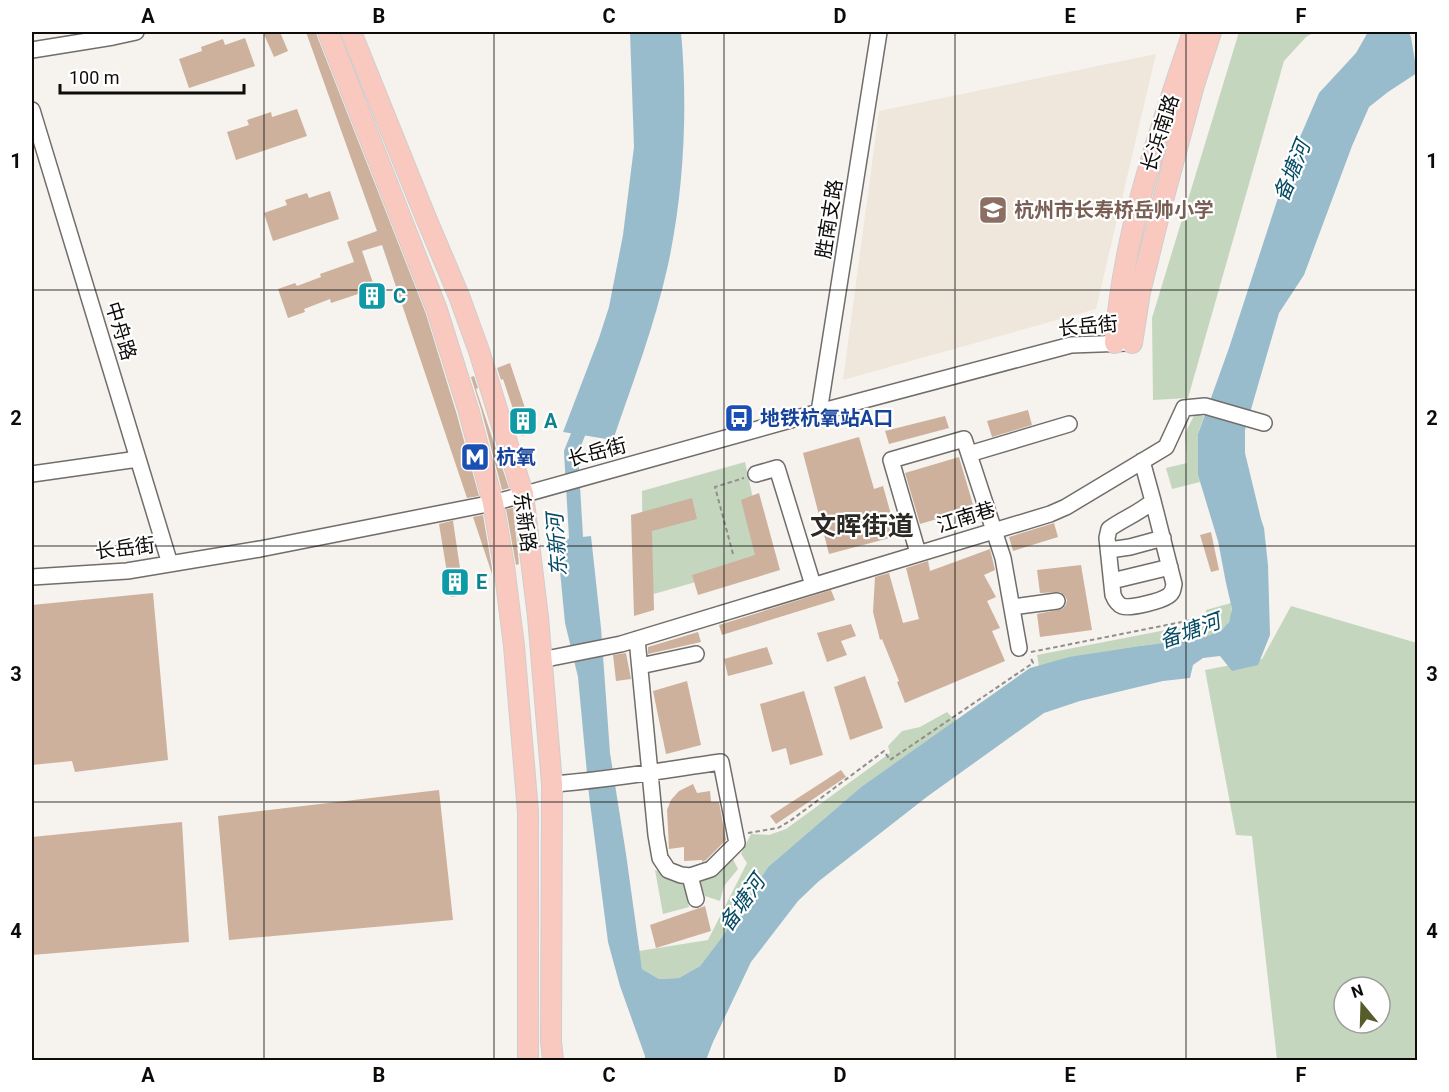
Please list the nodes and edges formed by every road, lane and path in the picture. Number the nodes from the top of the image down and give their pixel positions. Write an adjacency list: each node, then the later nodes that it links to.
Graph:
1 (136, 32): 7 (street)
2 (328, 32): 20 (main road, 东新路)
3 (351, 32): 18 (main road, 东新路)
4 (879, 32): 10 (street, 胜南支路)
5 (1194, 32): 9 (main road, 长浜南路)
6 (1211, 32): 9 (main road, 长浜南路)
7 (32, 50)
8 (32, 110): 14 (street, 中舟路)
9 (1123, 343): 10 (street, 长岳街)
10 (819, 412): 18 (street, 长岳街)
11 (1258, 421): 15 (street, 江南巷)
12 (1069, 424): 13 (street)
13 (969, 454): 21 (street); 24 (street)
14 (138, 459): 16 (street); 26 (street, 中舟路)
15 (1142, 461): 19 (street); 21 (street, 江南巷)
16 (32, 474)
17 (756, 474): 25 (path); 30 (street)
18 (523, 494): 20 (street, 长岳街); 37 (main road, 东新路)
19 (1153, 501): 22 (street); 23 (street)
20 (493, 503): 26 (street, 长岳街); 45 (main road, 东新路)
21 (994, 530): 24 (street, 江南巷); 32 (street)
22 (1162, 538): 23 (street); 27 (street)
23 (1108, 550): 29 (street)
24 (918, 553): 30 (street, 江南巷)
25 (733, 554)
26 (170, 564): 28 (street, 长岳街)
27 (1170, 567): 29 (street); 29 (street)
28 (32, 578)
29 (1112, 581)
30 (813, 585): 34 (street, 江南巷)
31 (1057, 601): 32 (street)
32 (1012, 607): 35 (street)
33 (1202, 618): 41 (path)
34 (638, 639): 37 (street, 江南巷); 38 (street)
35 (1019, 648)
36 (696, 654): 38 (street)
37 (541, 660): 40 (main road, 东新路)
38 (640, 666): 39 (street)
39 (650, 772): 40 (street); 41 (street); 42 (street)
40 (552, 784): 44 (main road, 东新路)
41 (735, 834): 42 (street)
42 (690, 876): 43 (street)
43 (696, 899)
44 (551, 1054)
45 (526, 1060)

